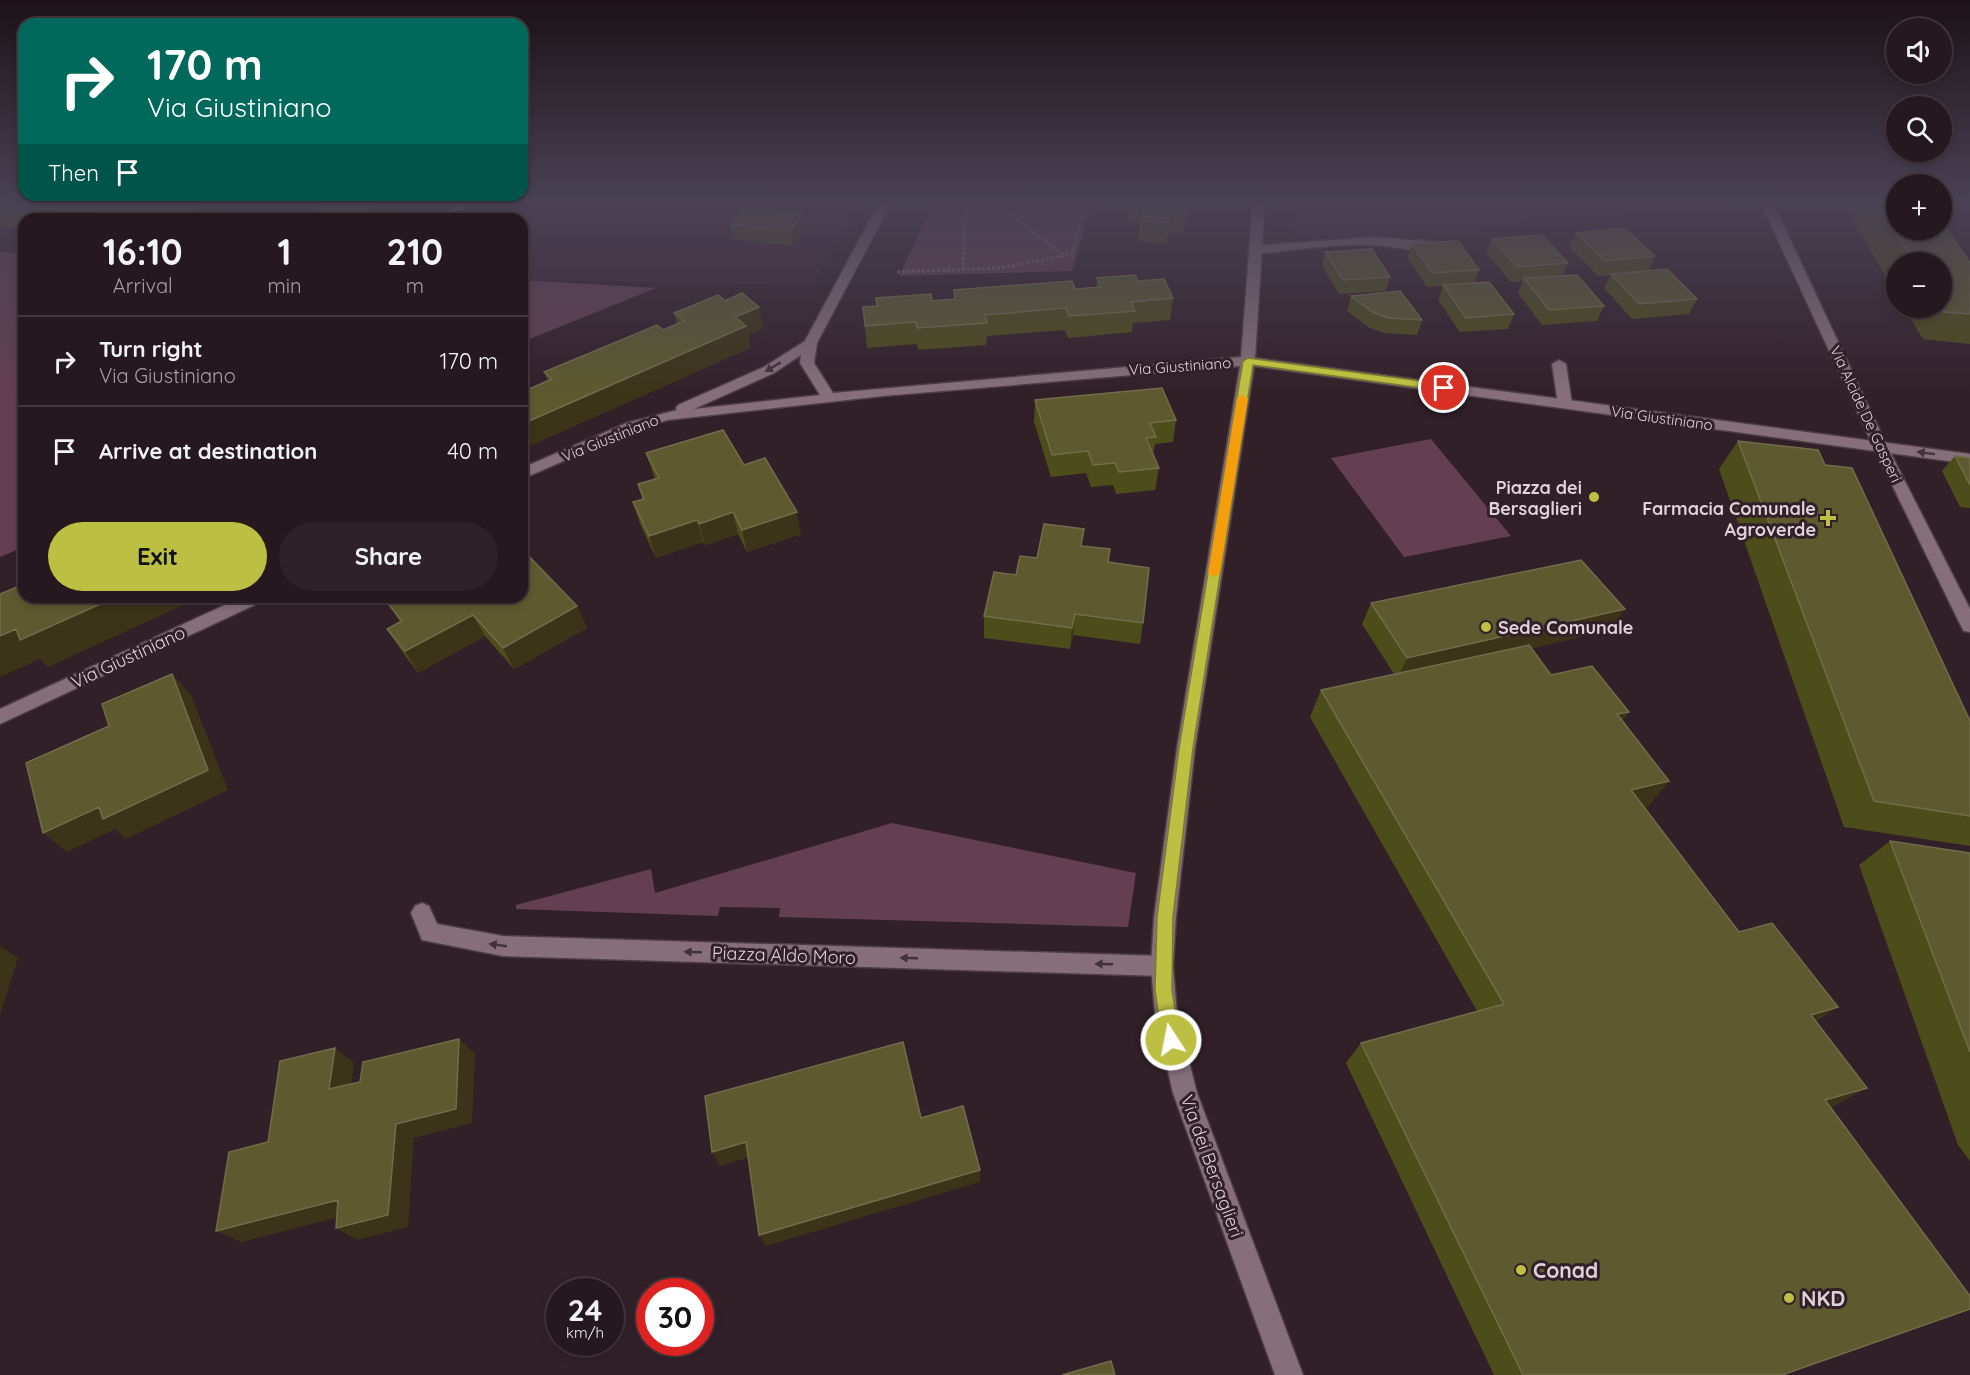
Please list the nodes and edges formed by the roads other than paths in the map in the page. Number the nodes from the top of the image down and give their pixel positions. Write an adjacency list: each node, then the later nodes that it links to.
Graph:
1 (852, 265): 4 (street)
2 (1253, 265): 5 (street, Via dei Bersaglieri)
3 (1796, 265): 10 (street, Via Alcide De Gasperi)
4 (810, 343): 7 (street); 9 (street, one-way to 9)
5 (1248, 361): 7 (street, Via Giustiniano); 8 (street, Via Giustiniano); 17 (street, Via dei Bersaglieri)
6 (1559, 364): 8 (street)
7 (829, 398): 9 (street, Via Giustiniano)
8 (1565, 404): 10 (street, Via Giustiniano)
9 (667, 416): 12 (street, Via Giustiniano)
10 (1881, 448): 11 (street, Via Giustiniano, one-way to 10); 14 (street, Via Alcide De Gasperi)
11 (1970, 459)
12 (528, 471)
13 (243, 603): 15 (street, Via Giustiniano)
14 (1970, 626)
15 (0, 717)
16 (422, 913): 17 (street, Piazza Aldo Moro, one-way to 16)
17 (1162, 966): 18 (street, Via dei Bersaglieri)
18 (1289, 1375)

